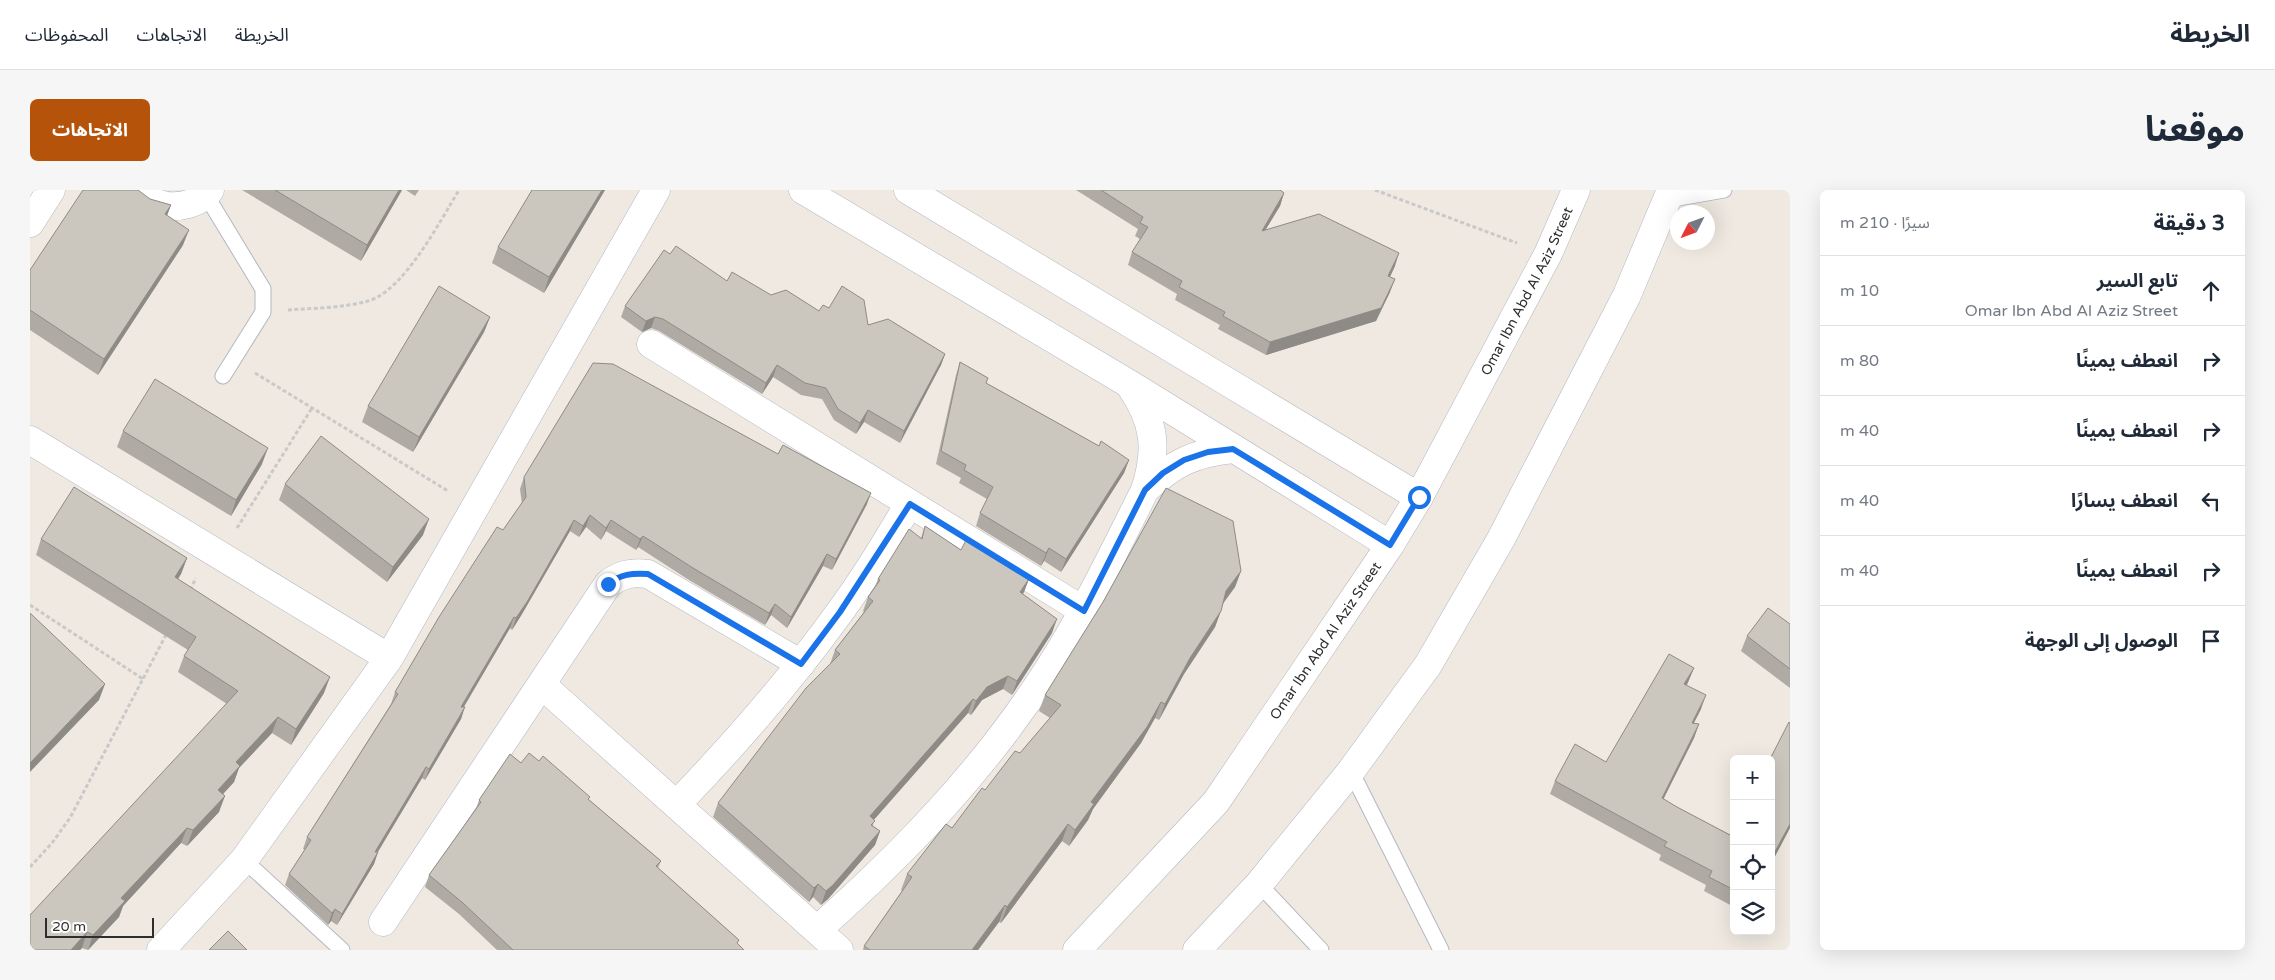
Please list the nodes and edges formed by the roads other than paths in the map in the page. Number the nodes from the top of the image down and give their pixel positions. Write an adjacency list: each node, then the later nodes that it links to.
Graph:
1 (51, 190): 10 (street)
2 (134, 190): 8 (street)
3 (656, 190): 21 (street)
4 (804, 190): 13 (street)
5 (908, 190): 17 (street)
6 (1576, 190): 17 (street, Omar Ibn Abd Al Aziz Street)
7 (1724, 190): 9 (lane)
8 (208, 192): 12 (lane)
9 (1669, 195): 24 (street)
10 (30, 224)
11 (651, 344): 18 (street)
12 (223, 376)
13 (1131, 386): 15 (street); 16 (street)
14 (30, 440): 21 (street)
15 (1233, 449): 16 (street); 19 (street)
16 (1145, 490): 20 (street)
17 (1419, 497): 19 (street, Omar Ibn Abd Al Aziz Street)
18 (910, 504): 20 (street); 22 (street)
19 (1390, 545): 33 (street, Omar Ibn Abd Al Aziz Street)
20 (1084, 611): 29 (street)
21 (389, 658): 26 (street)
22 (801, 664): 23 (street); 25 (street)
23 (542, 685): 25 (street); 28 (street)
24 (1351, 771): 27 (street); 36 (lane)
25 (677, 804): 29 (street)
26 (244, 860): 30 (street); 31 (lane)
27 (1258, 884): 34 (street); 35 (lane)
28 (382, 922)
29 (817, 930): 32 (street)
30 (161, 950)
31 (342, 950)
32 (839, 950)
33 (1077, 950)
34 (1197, 950)
35 (1321, 950)
36 (1441, 950)

